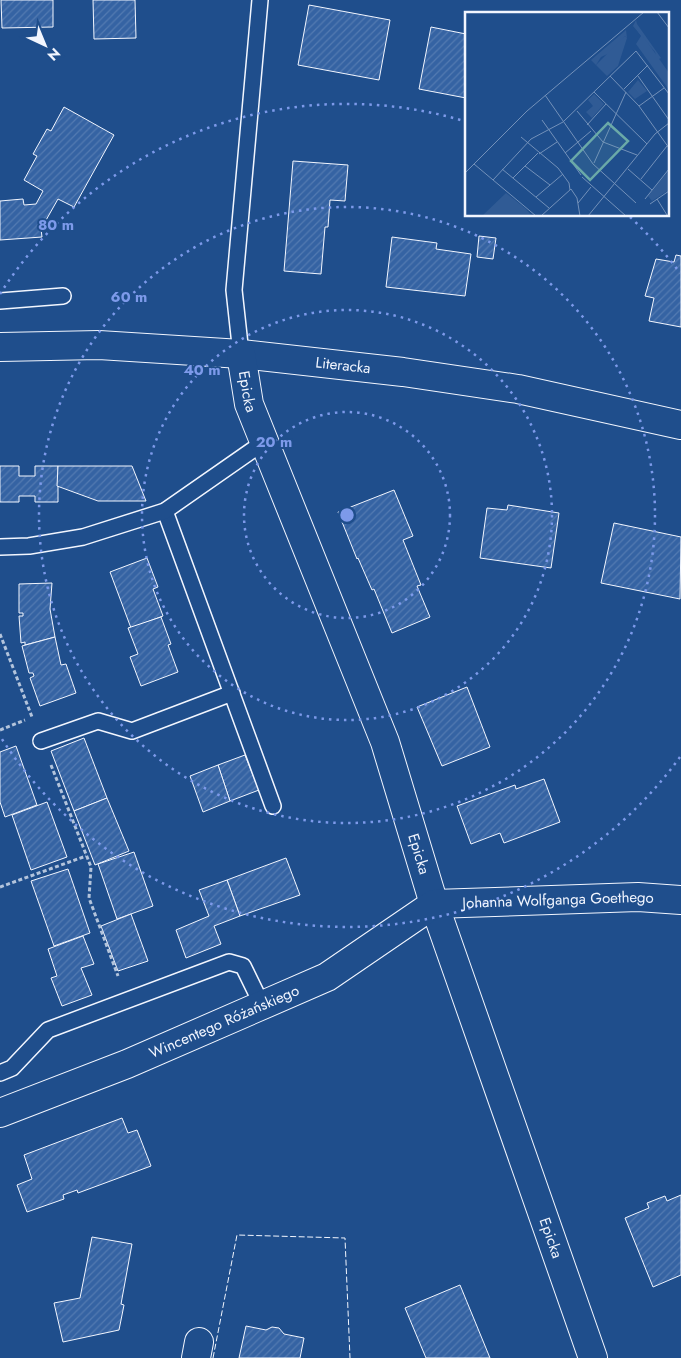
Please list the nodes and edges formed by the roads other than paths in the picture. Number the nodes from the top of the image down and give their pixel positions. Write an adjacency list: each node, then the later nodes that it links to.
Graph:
1 (260, 0): 5 (lane)
2 (63, 296): 3 (lane)
3 (0, 301)
4 (0, 347): 5 (street, Literacka)
5 (241, 354): 6 (street, Literacka); 7 (street, Epicka)
6 (681, 425)
7 (264, 442): 8 (lane); 14 (street, Epicka)
8 (165, 511): 9 (lane); 10 (lane)
9 (0, 547)
10 (232, 693): 11 (lane); 12 (lane)
11 (41, 741)
12 (273, 806)
13 (681, 900): 14 (street, Johanna Wolfganga Goethego)
14 (434, 904): 15 (street, Wincentego Różańskiego); 18 (street, Epicka)
15 (263, 1007): 16 (lane); 17 (street, Wincentego Różańskiego)
16 (0, 1073)
17 (0, 1113)
18 (593, 1358)

